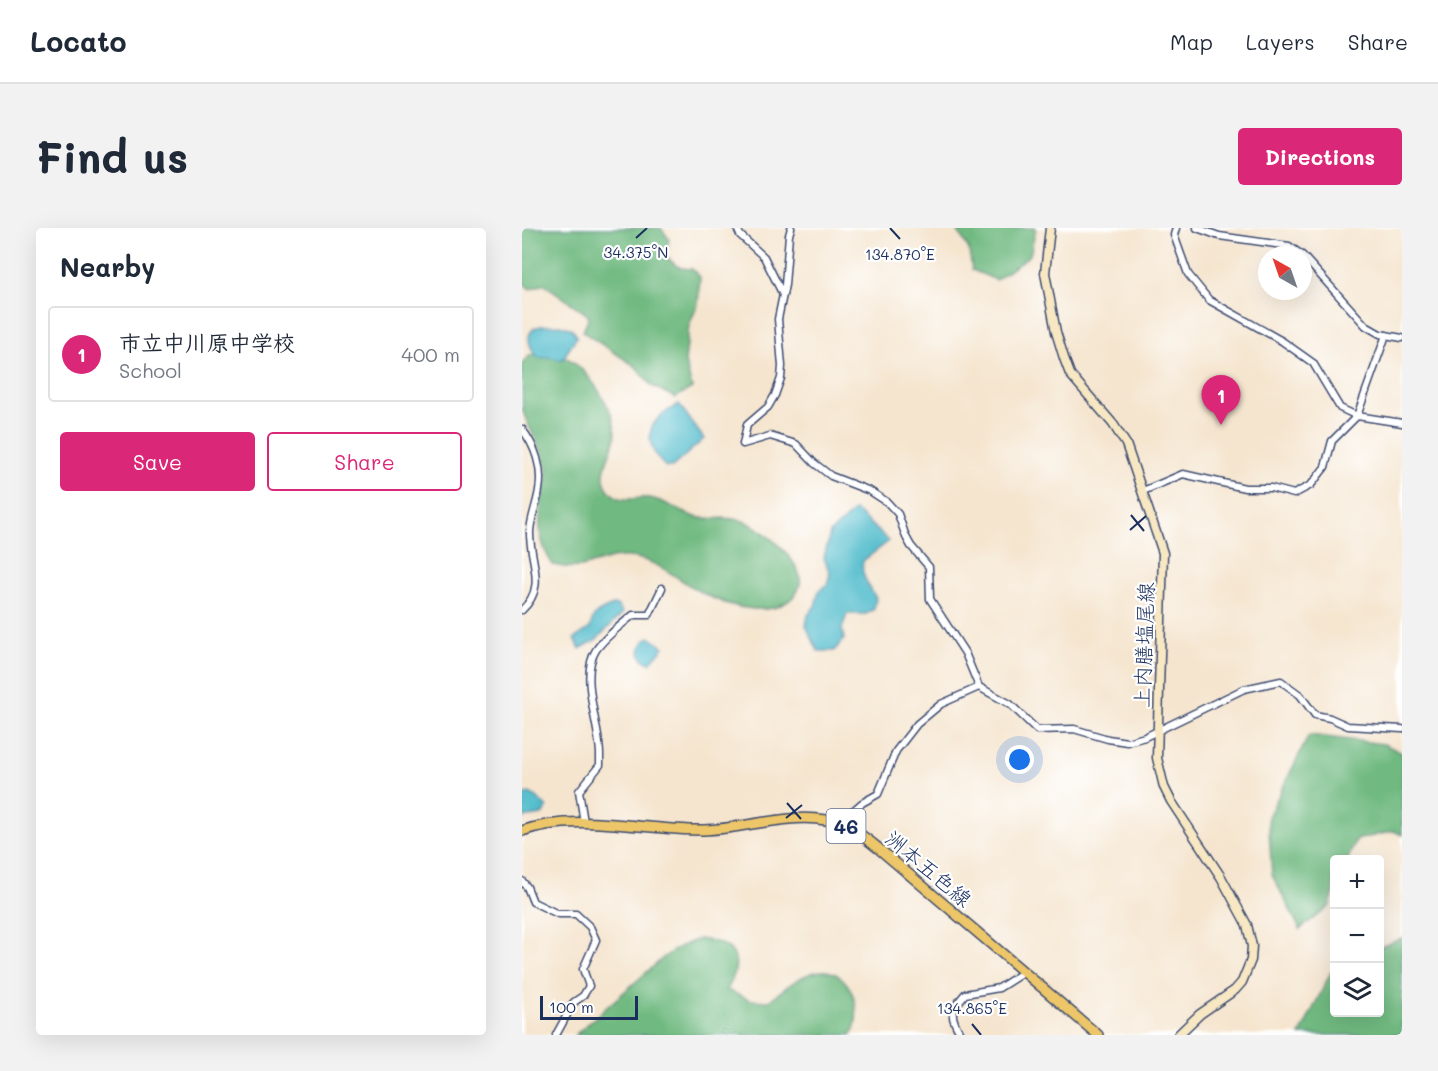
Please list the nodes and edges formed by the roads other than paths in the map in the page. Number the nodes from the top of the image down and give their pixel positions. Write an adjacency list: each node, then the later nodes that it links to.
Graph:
1 (737, 228): 8 (street)
2 (791, 228): 8 (street)
3 (1050, 228): 14 (main road, 上内膳塩尾線)
4 (1176, 228): 11 (street)
5 (1197, 228): 6 (street)
6 (1289, 246)
7 (1312, 267): 9 (street)
8 (783, 296): 17 (street)
9 (1386, 335): 10 (street); 11 (street)
10 (1402, 338)
11 (1357, 416): 12 (street); 14 (street)
12 (1402, 423)
13 (522, 429): 16 (street)
14 (1143, 491): 18 (main road, 上内膳塩尾線)
15 (662, 588): 20 (street)
16 (522, 610)
17 (979, 687): 18 (street); 21 (street)
18 (1158, 729): 19 (street); 28 (main road, 上内膳塩尾線)
19 (1402, 729)
20 (584, 822): 21 (main road, 洲本五色線 / 46); 22 (main road, 洲本五色線 / 46)
21 (839, 823): 24 (main road, 洲本五色線 / 46)
22 (522, 831)
23 (522, 881): 25 (street)
24 (1024, 972): 26 (street); 27 (main road, 洲本五色線 / 46)
25 (556, 1035)
26 (961, 1035)
27 (1098, 1035)
28 (1178, 1035)

